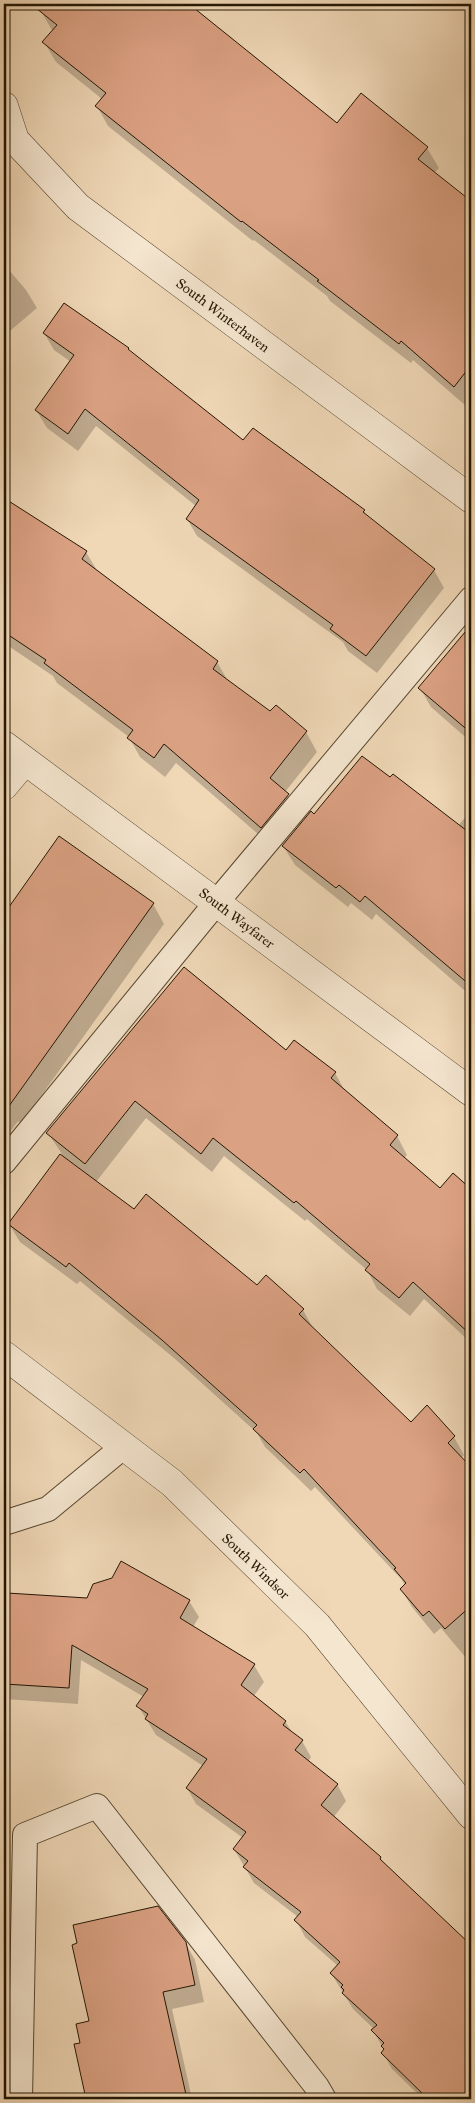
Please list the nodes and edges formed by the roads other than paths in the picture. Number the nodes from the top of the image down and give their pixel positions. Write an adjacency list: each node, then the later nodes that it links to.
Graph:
1 (4, 106): 2 (street, South Winterhaven)
2 (471, 499)
3 (471, 599): 6 (lane)
4 (14, 753): 5 (street); 6 (street, South Wayfarer)
5 (4, 786)
6 (216, 903): 7 (street, South Wayfarer); 8 (lane)
7 (471, 1092)
8 (4, 1162)
9 (4, 1355): 10 (street, South Windsor)
10 (123, 1447): 11 (lane); 12 (street, South Windsor)
11 (4, 1523)
12 (471, 1815)
13 (20, 2099): 14 (lane)
14 (324, 2099)

